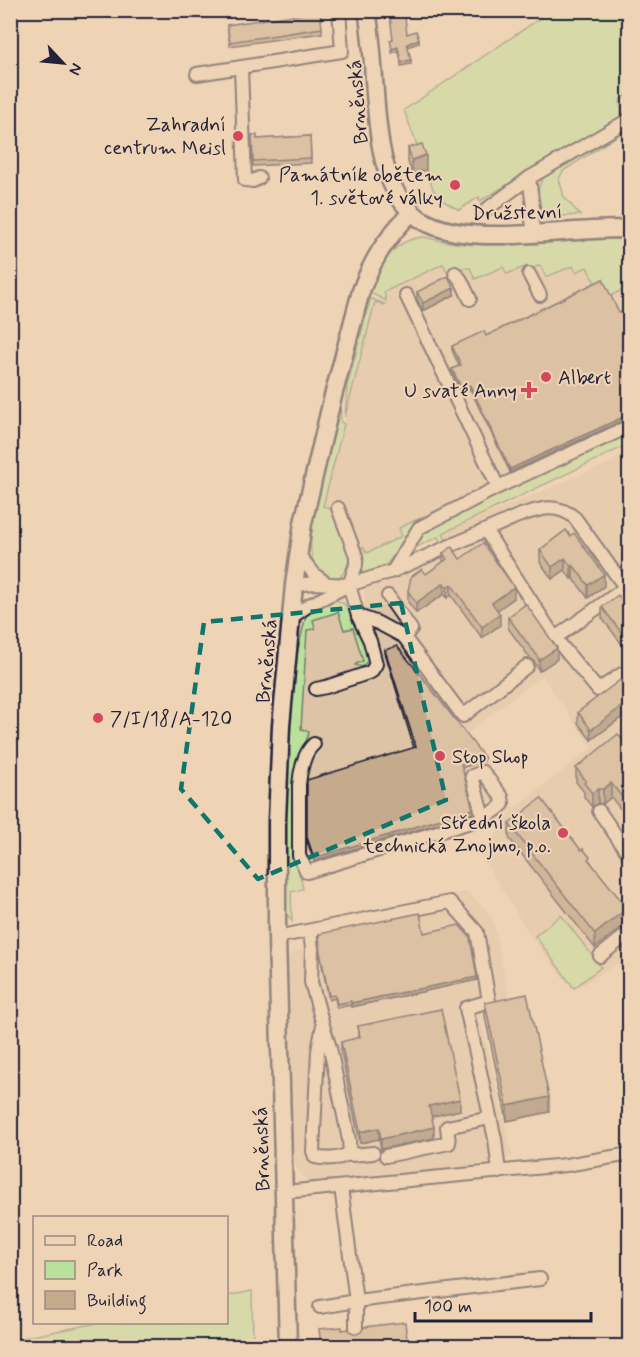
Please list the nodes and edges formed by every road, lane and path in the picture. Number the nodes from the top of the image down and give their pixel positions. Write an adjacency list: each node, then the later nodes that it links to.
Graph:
1 (339, 10): 3 (lane)
2 (367, 10): 9 (main road, Brněnská)
3 (241, 67): 4 (lane); 6 (lane)
4 (197, 74)
5 (630, 118): 7 (lane)
6 (260, 178)
7 (529, 178): 8 (lane); 11 (lane)
8 (487, 209)
9 (412, 212): 11 (main road, Družstevní); 21 (main road, Brněnská)
10 (630, 229): 11 (main road, Družstevní)
11 (534, 235)
12 (455, 273): 16 (lane)
13 (529, 274): 15 (lane)
14 (406, 295): 18 (lane)
15 (540, 295)
16 (470, 298)
17 (630, 426): 18 (lane)
18 (498, 487): 22 (lane)
19 (338, 508): 24 (lane)
20 (486, 531): 22 (lane); 26 (lane); 31 (lane)
21 (298, 554): 23 (main road, Brněnská); 25 (lane)
22 (393, 571): 24 (lane)
23 (294, 585): 25 (lane); 29 (main road, Brněnská)
24 (349, 585): 25 (lane); 28 (lane)
25 (326, 589): 29 (lane)
26 (627, 591): 31 (lane)
27 (388, 596): 30 (lane)
28 (358, 616): 30 (lane); 34 (lane)
29 (291, 618): 41 (main road, Brněnská)
30 (404, 637): 32 (lane)
31 (555, 638): 33 (lane)
32 (527, 666)
33 (630, 682)
34 (316, 689)
35 (314, 744): 37 (lane)
36 (599, 811): 38 (lane)
37 (483, 817)
38 (630, 856)
39 (310, 931): 41 (lane); 43 (lane); 44 (lane)
40 (630, 932): 42 (lane)
41 (277, 937): 51 (main road, Brněnská)
42 (600, 956)
43 (323, 1025): 46 (lane); 46 (lane)
44 (490, 1118): 48 (lane); 49 (lane)
45 (373, 1153): 46 (lane)
46 (348, 1154)
47 (630, 1154): 49 (lane)
48 (386, 1156)
49 (499, 1172): 50 (lane)
50 (341, 1187): 51 (lane); 53 (lane)
51 (284, 1192): 56 (main road, Brněnská)
52 (540, 1279): 53 (lane)
53 (356, 1301): 54 (lane); 55 (lane)
54 (320, 1307)
55 (356, 1333)
56 (288, 1347)

